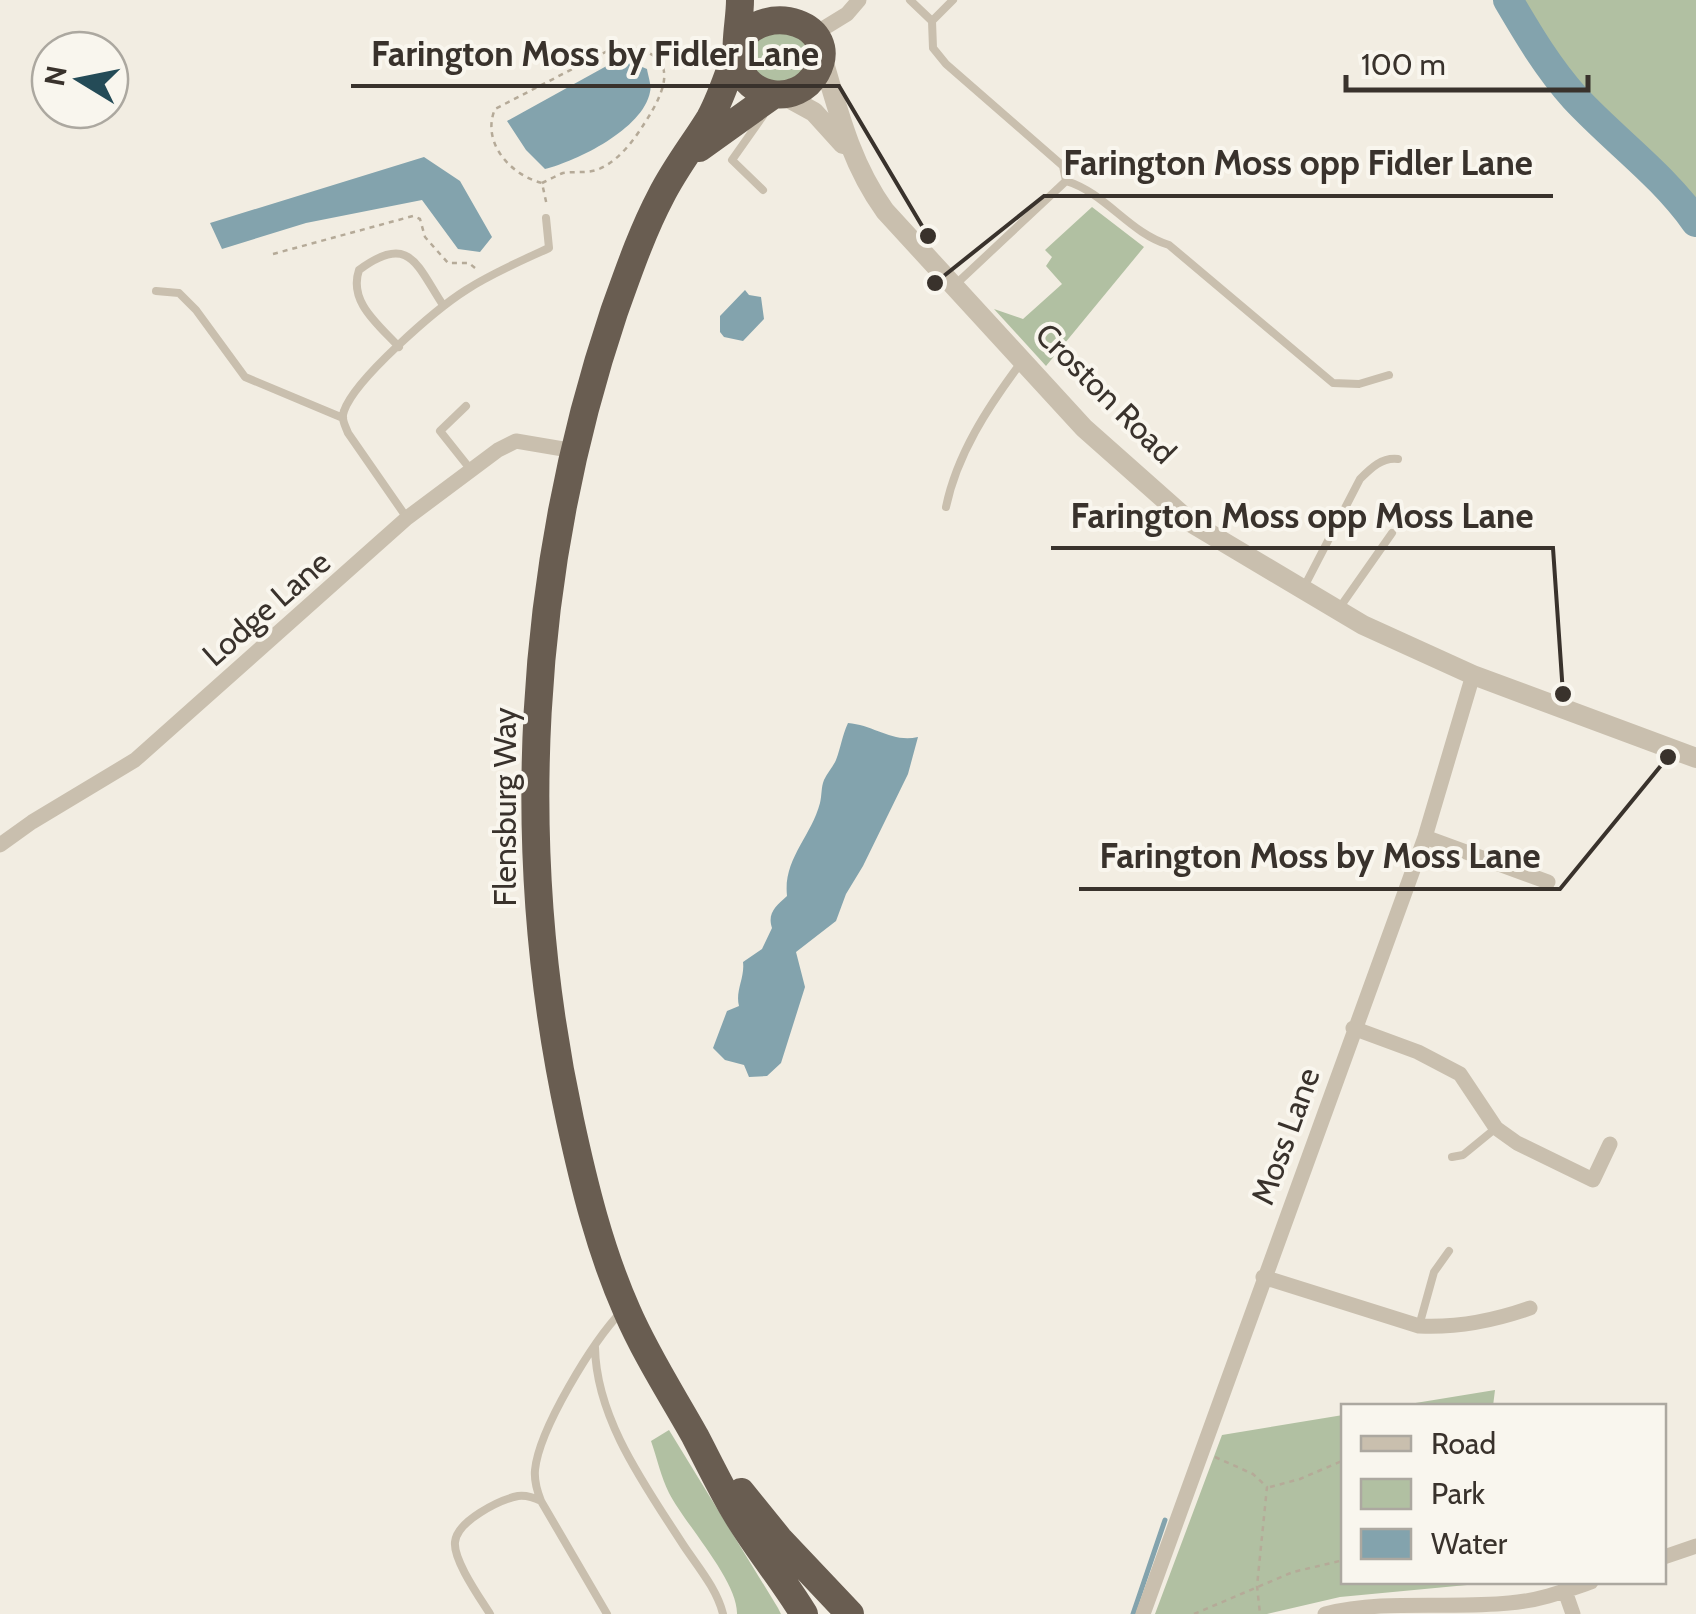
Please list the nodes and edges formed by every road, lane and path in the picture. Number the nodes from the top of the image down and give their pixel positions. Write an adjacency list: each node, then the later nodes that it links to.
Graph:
1 (740, 0): 7 (highway)
2 (859, 0): 6 (street)
3 (910, 0): 5 (lane)
4 (953, 0): 5 (lane)
5 (932, 21): 11 (lane)
6 (806, 26): 7 (highway); 8 (highway); 9 (street, Croston Road)
7 (738, 45): 8 (highway); 10 (highway, Flensburg Way)
8 (777, 95): 9 (street, Croston Road); 10 (highway, Flensburg Way); 13 (lane)
9 (851, 154): 15 (street, Croston Road)
10 (673, 174): 23 (highway, Flensburg Way)
11 (1066, 181): 15 (lane); 20 (lane)
12 (542, 182): 12 (path); 14 (path)
13 (762, 190)
14 (546, 218): 17 (lane)
15 (955, 285): 19 (street, Croston Road)
16 (156, 291): 22 (lane)
17 (443, 305): 18 (lane); 18 (lane)
18 (399, 347): 22 (lane)
19 (1022, 360): 26 (lane); 29 (street, Croston Road)
20 (1389, 375)
21 (466, 406): 25 (lane)
22 (342, 418): 27 (lane)
23 (574, 451): 25 (street, Lodge Lane); 42 (highway, Flensburg Way)
24 (1398, 460): 29 (lane)
25 (472, 471): 27 (street, Lodge Lane)
26 (946, 507)
27 (407, 518): 34 (street, Lodge Lane)
28 (1392, 533): 30 (lane)
29 (1302, 589): 30 (street, Croston Road)
30 (1338, 610): 31 (street, Croston Road)
31 (1472, 675): 32 (street, Croston Road); 33 (street, Moss Lane)
32 (1696, 758)
33 (1425, 838): 35 (street); 36 (street, Moss Lane)
34 (0, 846)
35 (1548, 882)
36 (1353, 1028): 37 (street); 41 (street, Moss Lane)
37 (1496, 1128): 38 (street); 39 (lane)
38 (1610, 1144)
39 (1452, 1157)
40 (1449, 1251): 44 (lane)
41 (1263, 1277): 44 (street); 47 (street, Moss Lane)
42 (626, 1308): 45 (lane); 46 (highway, Flensburg Way)
43 (1530, 1308): 44 (street)
44 (1419, 1326)
45 (596, 1347): 50 (lane); 60 (lane)
46 (693, 1432): 61 (highway, Flensburg Way); 62 (highway, Flensburg Way)
47 (1199, 1453): 49 (path); 63 (street, Moss Lane)
48 (1341, 1461): 49 (path)
49 (1267, 1488): 55 (path)
50 (541, 1501): 58 (lane); 59 (lane)
51 (1696, 1546): 52 (street)
52 (1666, 1556)
53 (1341, 1561): 55 (path)
54 (1586, 1584): 56 (street)
55 (1258, 1586): 64 (path); 65 (path)
56 (1566, 1591): 57 (street); 67 (street)
57 (1432, 1609): 66 (street)
58 (490, 1614)
59 (607, 1614)
60 (722, 1614)
61 (804, 1614)
62 (850, 1614)
63 (1142, 1614)
64 (1194, 1614)
65 (1260, 1614)
66 (1324, 1614)
67 (1573, 1614)

